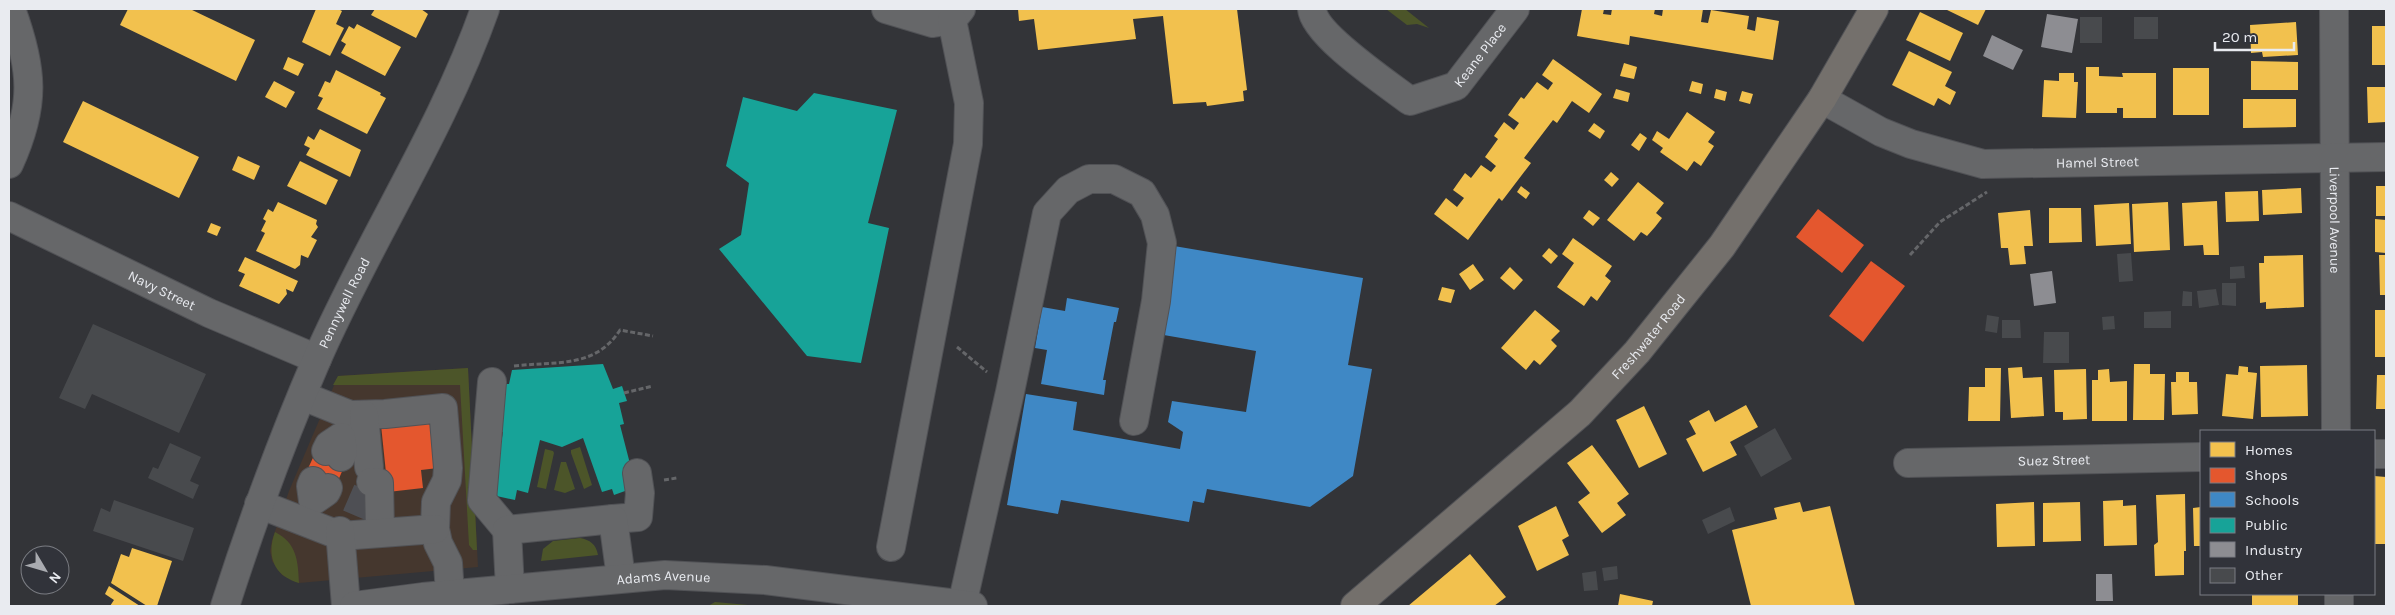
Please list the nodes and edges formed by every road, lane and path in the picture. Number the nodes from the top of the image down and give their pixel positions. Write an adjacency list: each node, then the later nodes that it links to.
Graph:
1 (11, 9): 12 (street)
2 (485, 9): 18 (street, Pennywell Road)
3 (886, 9): 8 (street)
4 (1312, 9): 5 (street, Keane Place)
5 (1515, 9)
6 (1873, 9): 9 (main road, Freshwater Road)
7 (2334, 9): 10 (street, Liverpool Avenue)
8 (956, 14): 16 (street)
9 (1822, 99): 10 (street, Hamel Street); 40 (main road, Freshwater Road)
10 (2336, 157): 11 (street, Hamel Street); 25 (street, Liverpool Avenue)
11 (2386, 157)
12 (9, 164)
13 (1995, 188): 15 (path)
14 (9, 216): 18 (street, Navy Street)
15 (1910, 255)
16 (933, 327): 21 (path); 36 (street)
17 (653, 336): 19 (path)
18 (317, 359): 23 (street, Pennywell Road)
19 (492, 382): 34 (street)
20 (654, 386): 22 (path)
21 (1010, 392): 24 (street); 44 (street)
22 (624, 394)
23 (302, 396): 26 (street); 30 (street, Pennywell Road)
24 (1134, 422)
25 (2336, 430)
26 (354, 454): 33 (street); 35 (street)
27 (2200, 457): 28 (street, Suez Street)
28 (1908, 462)
29 (637, 473): 32 (street)
30 (259, 504): 31 (street); 41 (street, Pennywell Road)
31 (330, 511): 35 (street); 42 (street)
32 (613, 519): 34 (street); 37 (street)
33 (436, 529): 35 (street); 39 (street)
34 (507, 530): 38 (street)
35 (380, 532)
36 (891, 547)
37 (620, 578): 38 (street, Adams Avenue); 44 (street, Adams Avenue)
38 (510, 589): 39 (street, Adams Avenue)
39 (450, 595): 43 (street, Adams Avenue)
40 (1361, 603)
41 (224, 606)
42 (346, 606)
43 (354, 606)
44 (968, 606)

